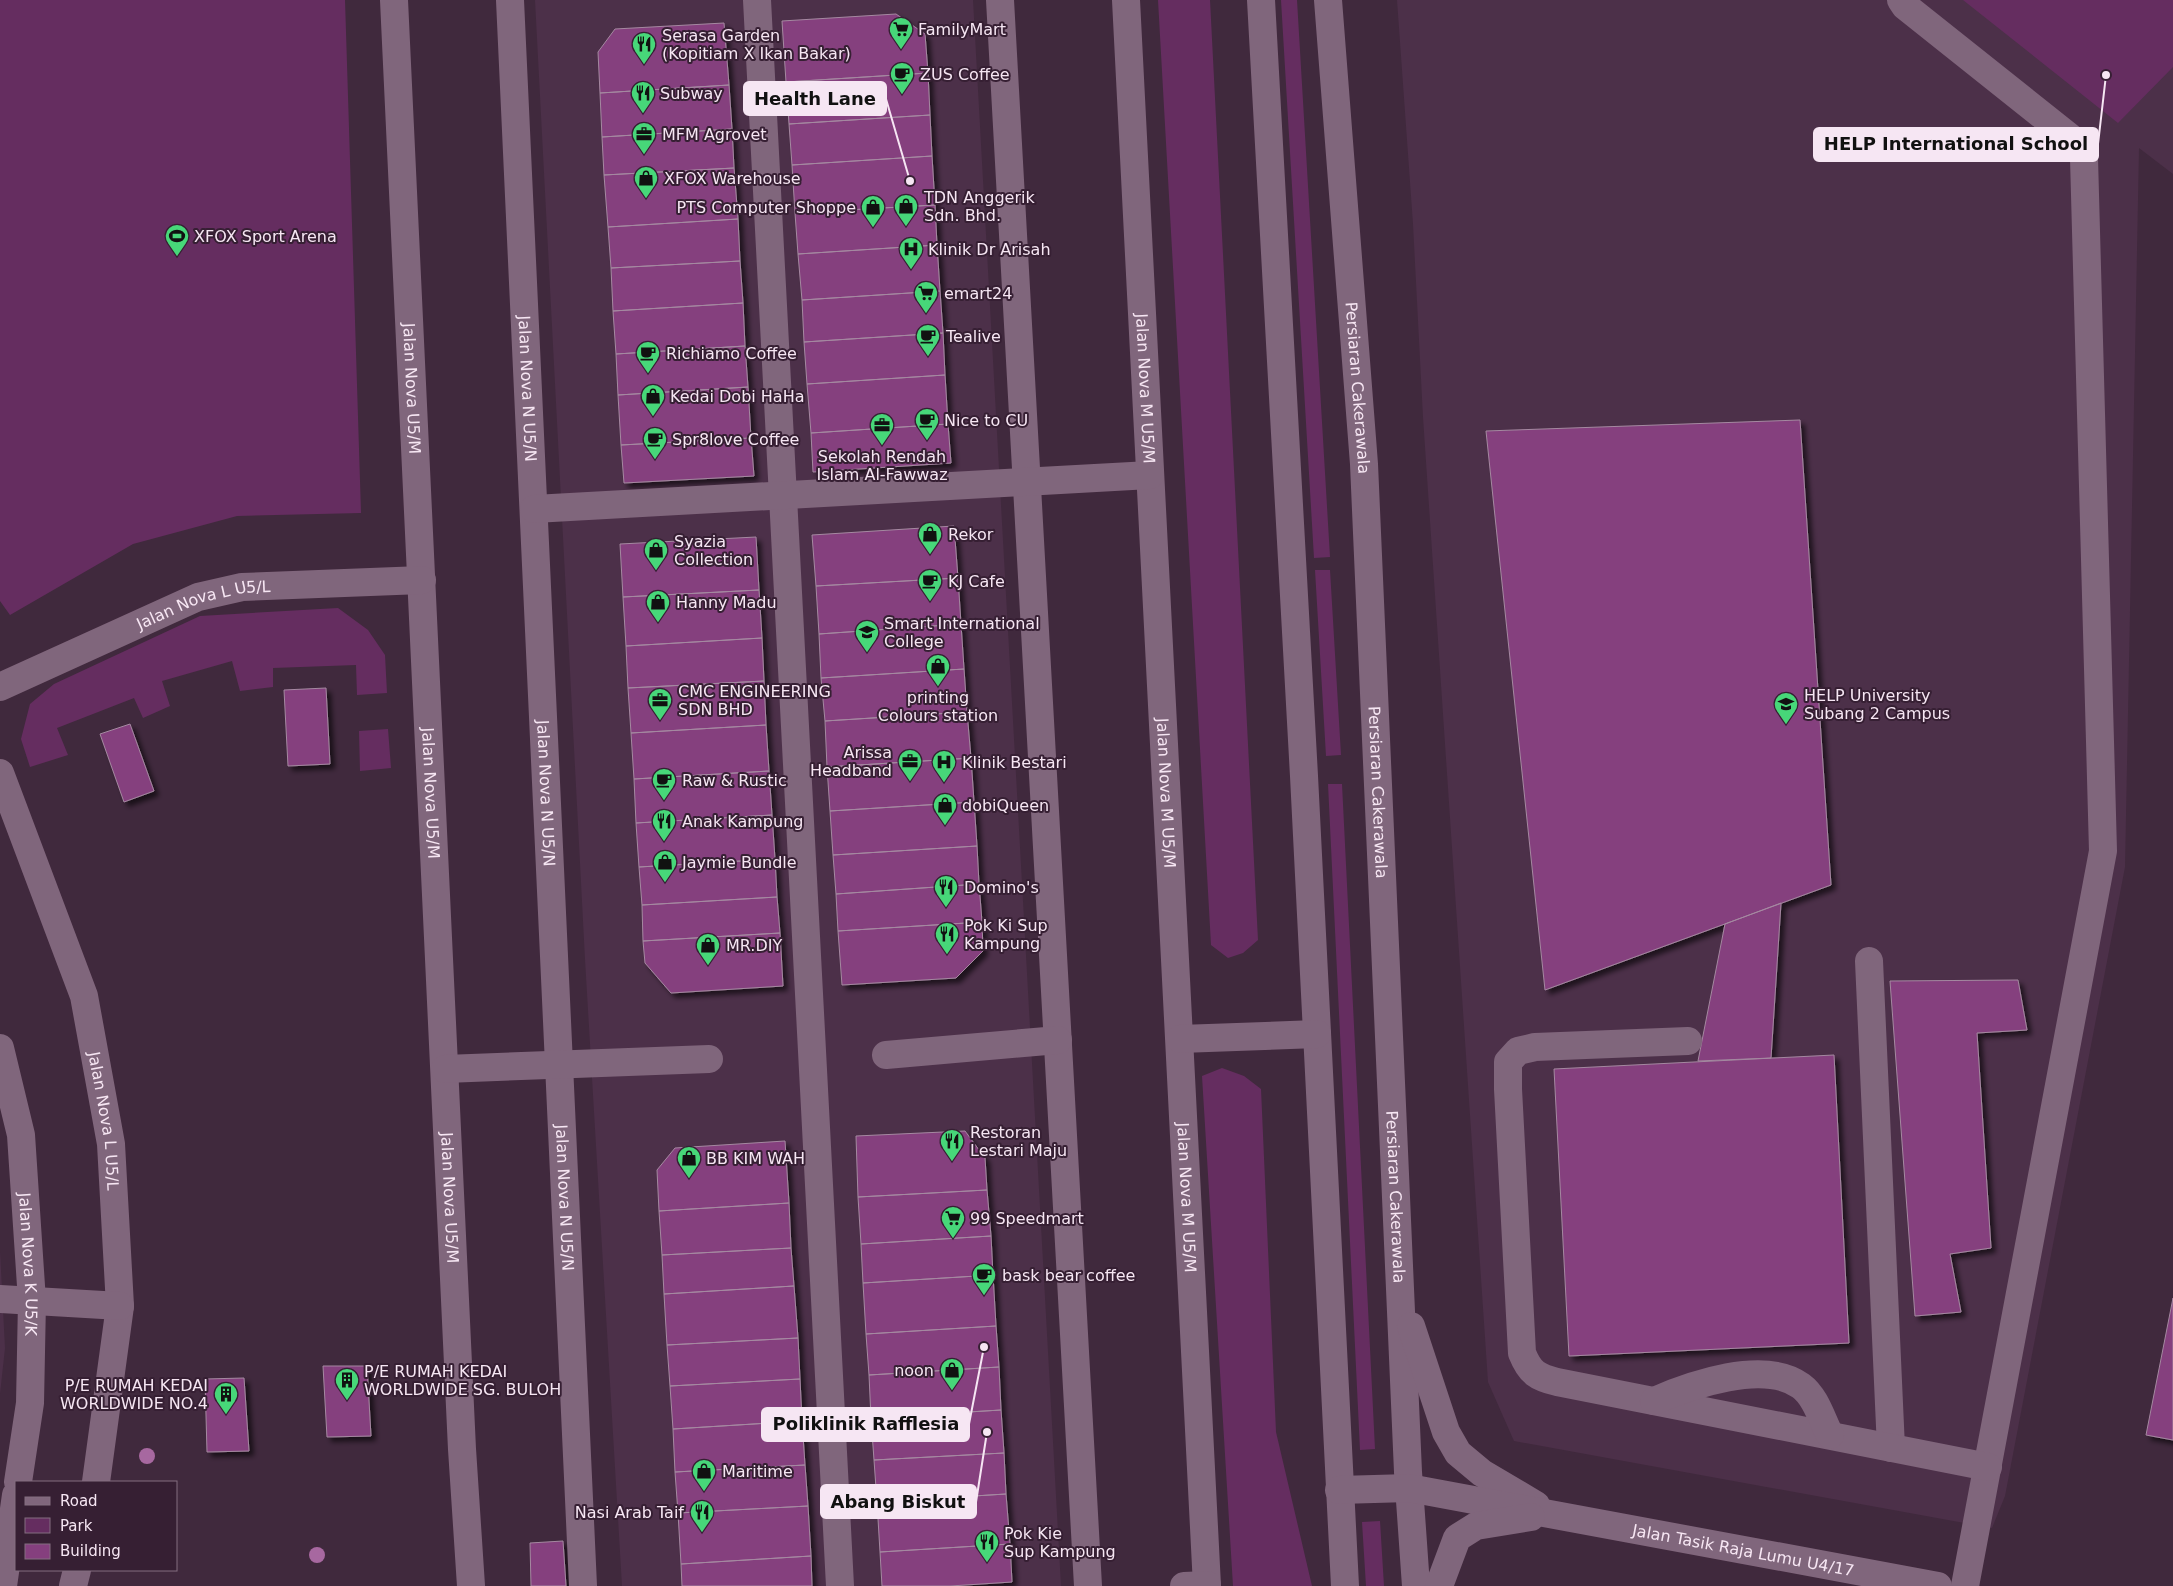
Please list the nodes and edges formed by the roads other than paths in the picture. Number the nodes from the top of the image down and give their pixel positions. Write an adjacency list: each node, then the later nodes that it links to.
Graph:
1 (394, 0): 13 (street, Jalan Nova U5/M)
2 (510, 0): 12 (street, Jalan Nova N U5/N)
3 (757, 0): 11 (street)
4 (1000, 0): 10 (street)
5 (1126, 0): 9 (street, Jalan Nova M U5/M)
6 (1261, 0): 17 (street)
7 (1328, 0): 26 (street, Persiaran Cakerawala)
8 (1901, 0): 33 (street)
9 (1150, 475): 10 (street); 18 (street, Jalan Nova M U5/M)
10 (1027, 482): 11 (street); 19 (street)
11 (783, 496): 12 (street); 45 (street)
12 (534, 509): 24 (street, Jalan Nova N U5/N)
13 (422, 580): 14 (street, Jalan Nova L U5/L); 25 (street, Jalan Nova U5/M)
14 (0, 687)
15 (0, 773): 29 (street, Jalan Nova L U5/L)
16 (1869, 961): 32 (street)
17 (1317, 1034): 18 (street); 37 (street)
18 (1180, 1039): 47 (street, Jalan Nova M U5/M)
19 (1058, 1040): 22 (street); 46 (street)
20 (1688, 1041): 30 (street)
21 (0, 1048): 28 (street, Jalan Nova K U5/K)
22 (886, 1054)
23 (708, 1059): 24 (street)
24 (560, 1063): 25 (street); 44 (street, Jalan Nova N U5/N)
25 (445, 1069): 43 (street, Jalan Nova U5/M)
26 (1401, 1294): 36 (street, Persiaran Cakerawala); 39 (street)
27 (0, 1299): 28 (street)
28 (32, 1300): 29 (street); 34 (street, Jalan Nova K U5/K)
29 (120, 1306): 35 (street, Jalan Nova L U5/L)
30 (1654, 1401): 31 (street); 31 (street)
31 (1830, 1435): 32 (street)
32 (1892, 1448): 33 (street)
33 (1988, 1467): 52 (street)
34 (18, 1481)
35 (96, 1481)
36 (1409, 1488): 37 (street, Jalan Tasik Raja Lumu U4/17); 39 (street, Jalan Tasik Raja Lumu U4/17); 49 (street, Persiaran Cakerawala)
37 (1338, 1490): 48 (street)
38 (15, 1502): 41 (street)
39 (1550, 1514): 50 (street); 51 (street, Jalan Tasik Raja Lumu U4/17)
40 (77, 1571): 42 (street)
41 (3, 1586)
42 (73, 1586)
43 (471, 1586)
44 (584, 1586)
45 (840, 1586)
46 (1088, 1586)
47 (1199, 1586)
48 (1345, 1586)
49 (1416, 1586)
50 (1439, 1586)
51 (1938, 1586)
52 (1965, 1586)

